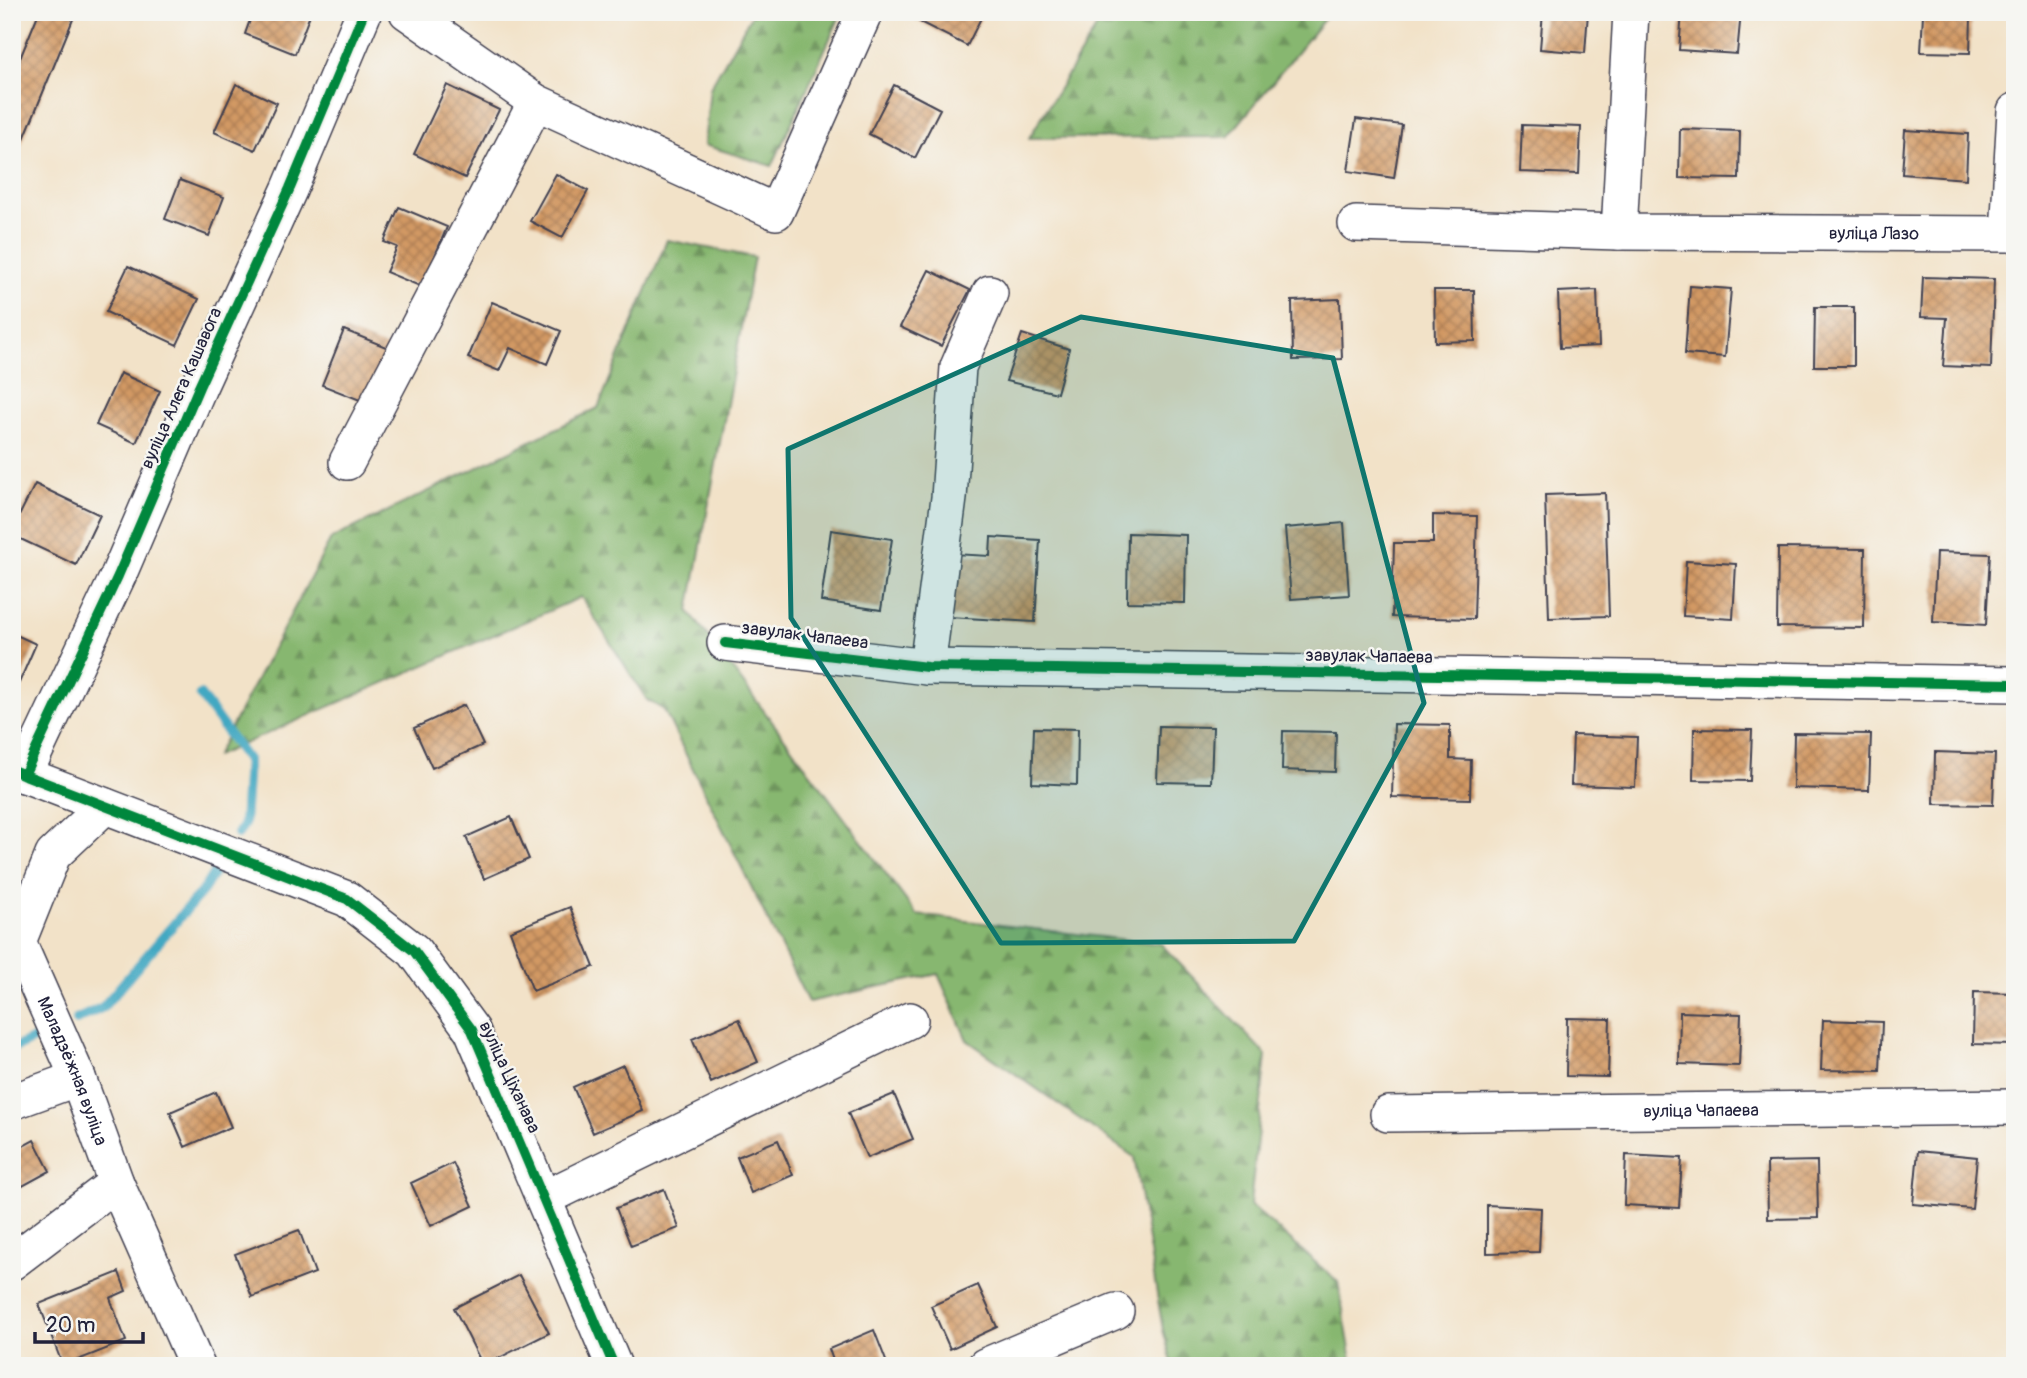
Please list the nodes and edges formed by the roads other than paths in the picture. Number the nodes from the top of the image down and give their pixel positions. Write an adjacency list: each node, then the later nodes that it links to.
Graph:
1 (364, 12): 15 (street, вуліца Алега Кашавога)
2 (407, 12): 5 (street)
3 (865, 12): 5 (street)
4 (1631, 12): 8 (street)
5 (536, 102): 11 (street)
6 (2015, 111): 9 (street, вуліца Лазо)
7 (1356, 224): 8 (street, вуліца Лазо)
8 (1619, 232): 9 (street, вуліца Лазо)
9 (2011, 234)
10 (990, 293): 13 (street)
11 (347, 462)
12 (725, 643): 13 (street, завулак Чапаева)
13 (926, 667): 14 (street, завулак Чапаева)
14 (2015, 684)
15 (18, 773): 16 (street, вуліца Ціханава)
16 (106, 806): 17 (street); 24 (street, вуліца Ціханава)
17 (15, 932): 19 (street, Маладзёжная вуліца)
18 (910, 1020): 24 (street)
19 (78, 1079): 20 (street); 23 (street, Маладзёжная вуліца)
20 (12, 1102)
21 (2015, 1107): 22 (street, вуліца Чапаева)
22 (1388, 1114)
23 (116, 1183): 25 (street); 27 (street, Маладзёжная вуліца)
24 (545, 1198): 28 (street, вуліца Ціханава)
25 (12, 1262)
26 (1116, 1311): 29 (street)
27 (197, 1366)
28 (614, 1366)
29 (985, 1366)

